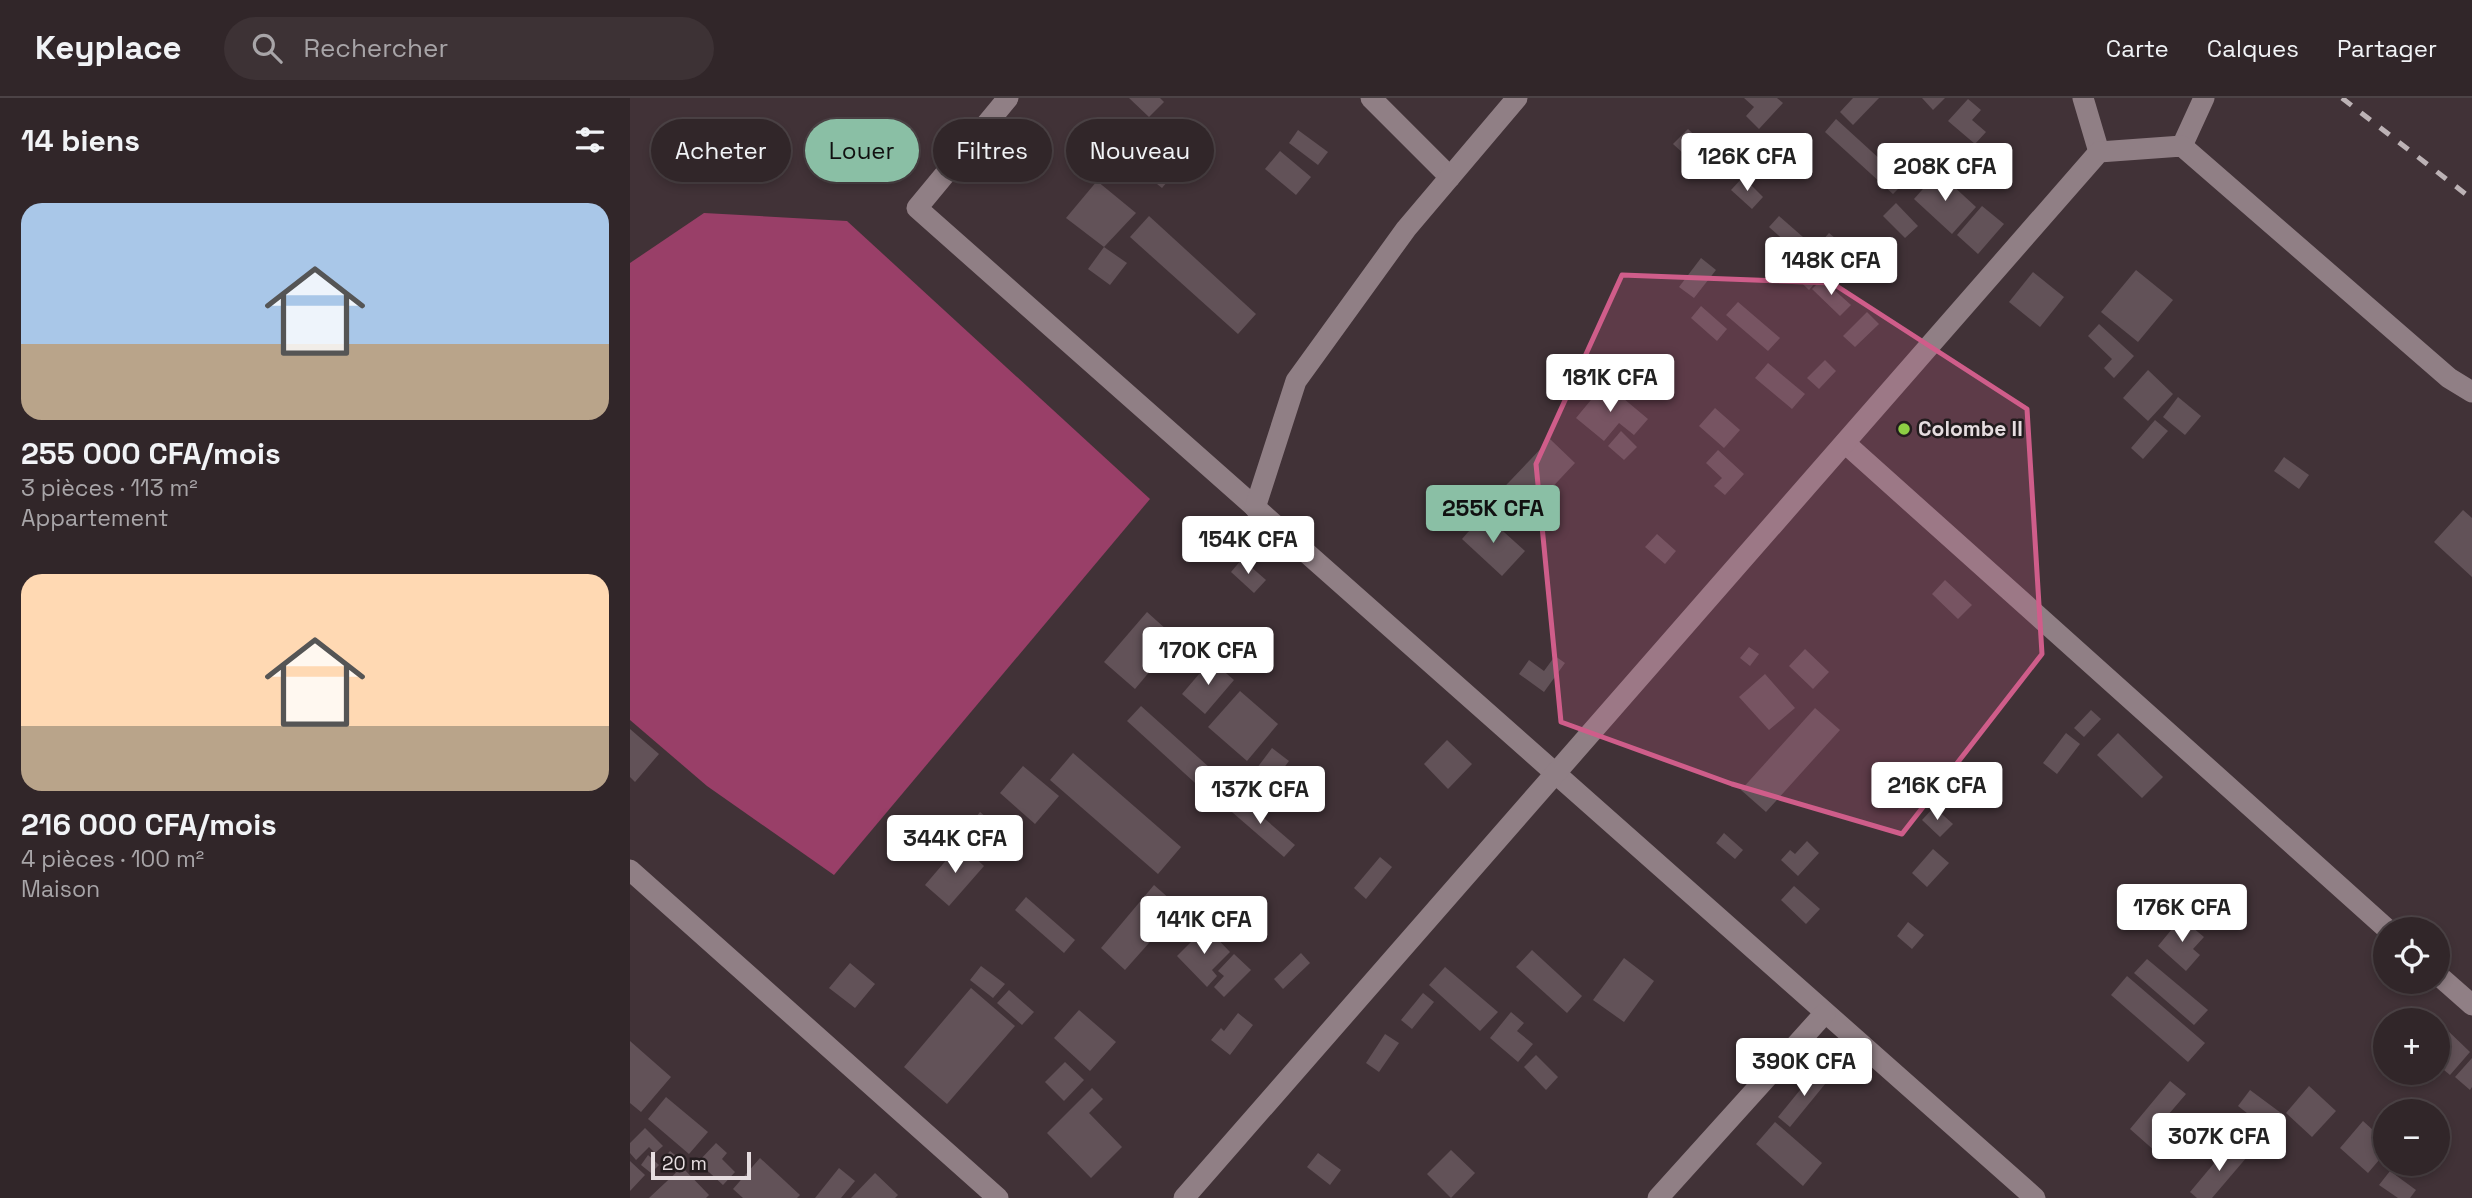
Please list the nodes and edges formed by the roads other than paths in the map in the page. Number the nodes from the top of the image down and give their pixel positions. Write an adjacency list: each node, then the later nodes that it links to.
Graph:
1 (1008, 98): 11 (street)
2 (1371, 98): 8 (street)
3 (1517, 98): 8 (street)
4 (2083, 98): 7 (street)
5 (2204, 98): 6 (street)
6 (2182, 146): 7 (street); 9 (street)
7 (2099, 152): 10 (street)
8 (1450, 177): 11 (street)
9 (2472, 392)
10 (1845, 443): 12 (street); 14 (street)
11 (1255, 508): 12 (street)
12 (1555, 774): 17 (street); 19 (street)
13 (630, 870): 18 (street)
14 (2374, 917)
15 (2450, 986): 16 (street)
16 (2472, 1005)
17 (1825, 1013): 20 (street); 21 (street)
18 (998, 1198)
19 (1184, 1198)
20 (1658, 1198)
21 (2035, 1198)

